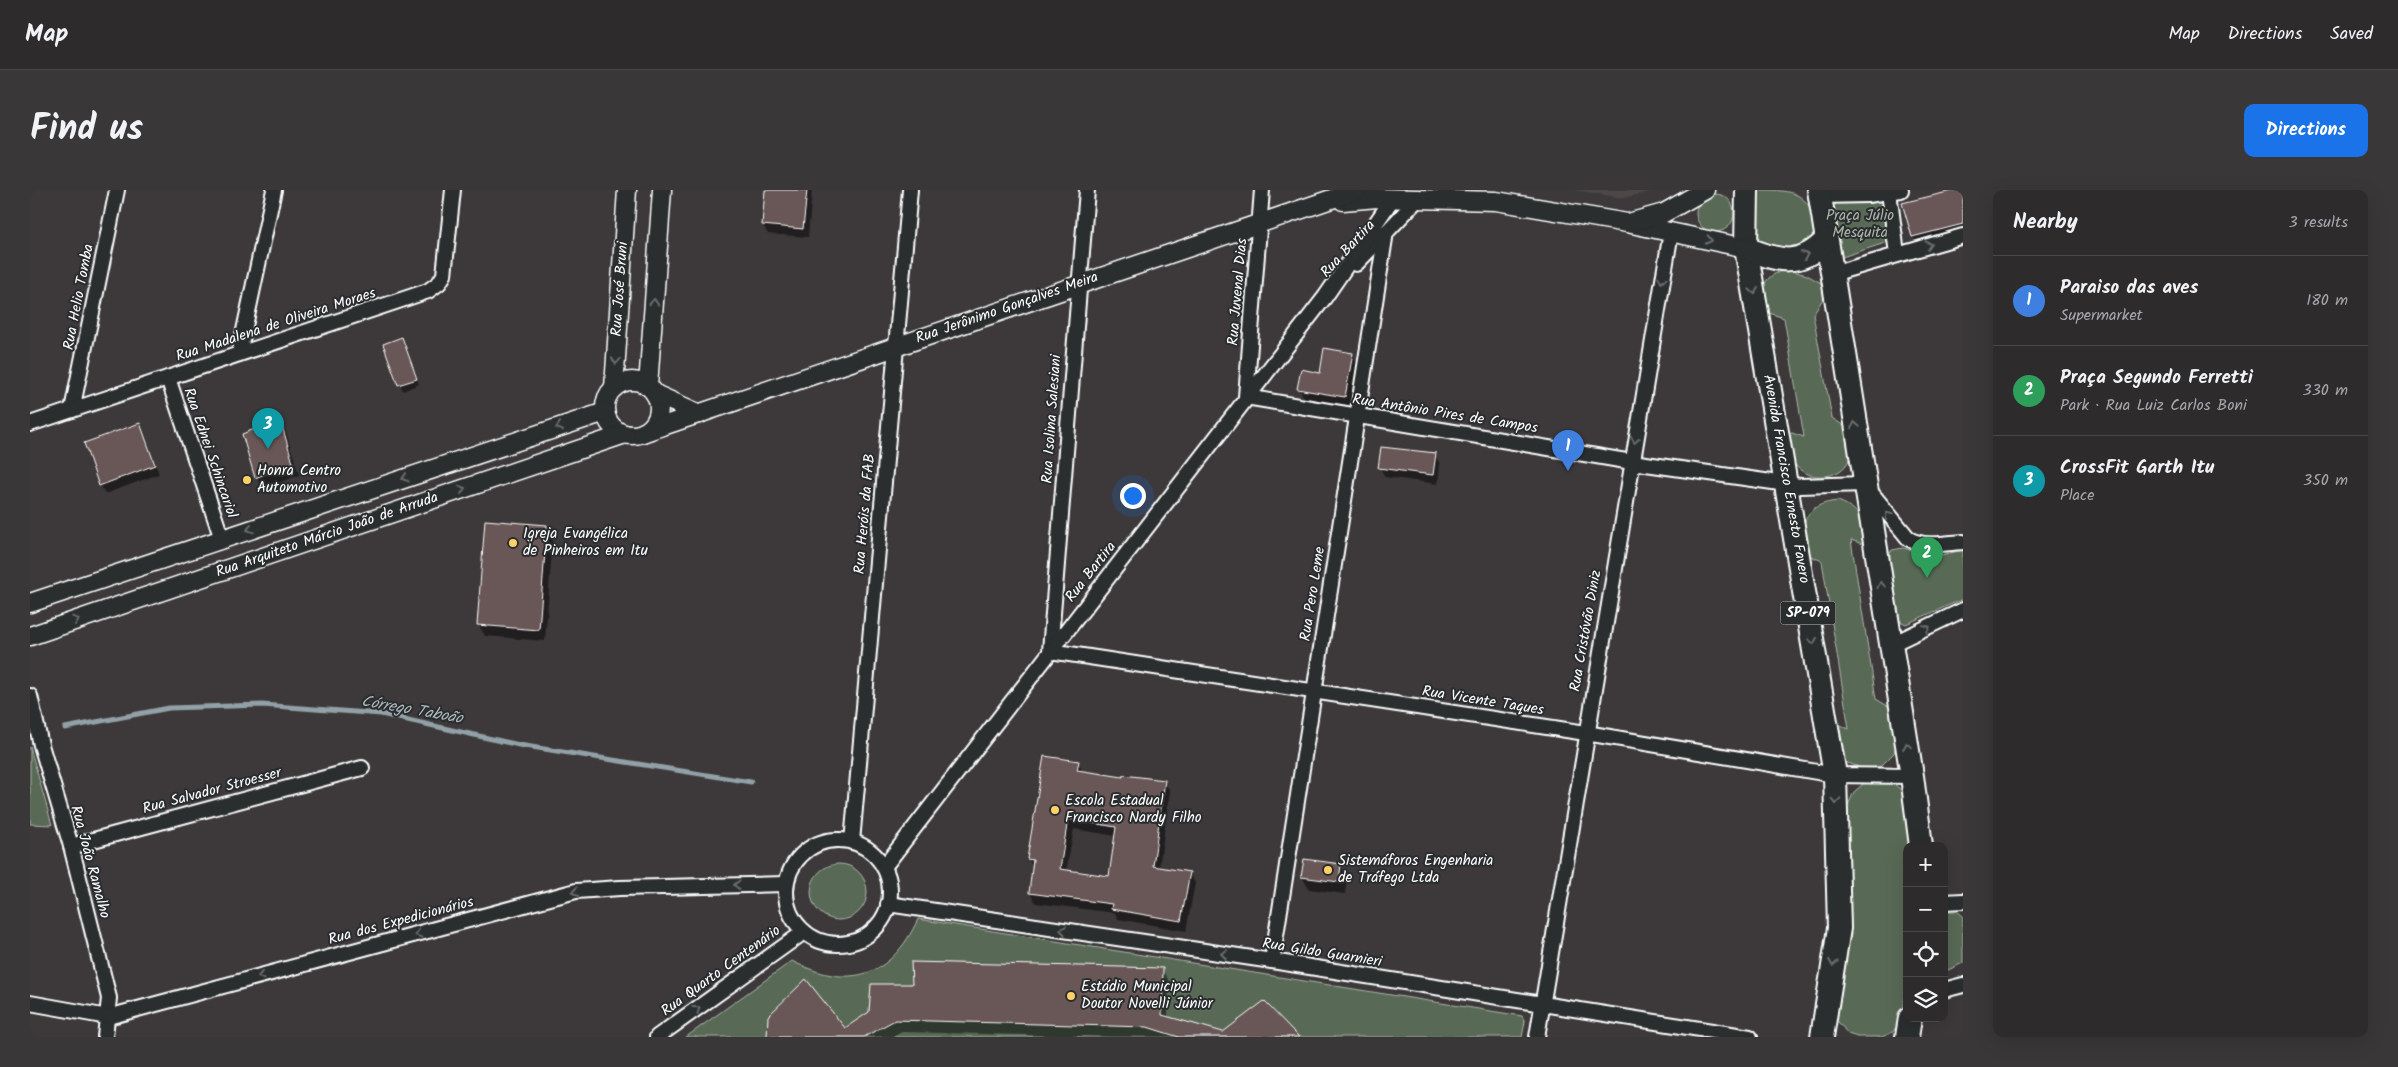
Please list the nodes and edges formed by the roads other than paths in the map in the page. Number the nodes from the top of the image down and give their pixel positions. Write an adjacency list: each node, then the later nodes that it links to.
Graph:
1 (117, 190): 37 (street, Rua Helio Tomba)
2 (274, 190): 32 (street)
3 (453, 190): 32 (street, Rua Madalena de Oliveira Moraes)
4 (627, 190): 34 (street, Rua José Bruni, one-way to 34)
5 (662, 190): 35 (street, one-way to 5)
6 (910, 190): 31 (street, Rua Heróis da FAB)
7 (1087, 190): 29 (street, Rua Isolina Salesiani)
8 (1262, 190): 20 (street, Rua Juvenal Dias)
9 (1358, 190): 19 (street, Rua Jerônimo Gonçalves Meira)
10 (1467, 190): 18 (street, Rua Jerônimo Gonçalves Meira)
11 (1705, 190): 17 (street, Rua Jerônimo Gonçalves Meira)
12 (1747, 190): 26 (main road, Avenida Francisco Ernesto Favero / SP-079)
13 (1895, 191): 14 (street); 27 (street)
14 (1814, 192): 25 (main road)
15 (1396, 194): 16 (street, Rua Jerônimo Gonçalves Meira); 19 (street, Rua Jerônimo Gonçalves Meira); 30 (street, Rua Bartira)
16 (1420, 195): 18 (street, Rua Jerônimo Gonçalves Meira); 22 (street, Rua Bartira)
17 (1689, 199): 21 (street, Rua Jerônimo Gonçalves Meira); 23 (street)
18 (1496, 201): 21 (street, Rua Jerônimo Gonçalves Meira)
19 (1316, 204): 20 (street, Rua Jerônimo Gonçalves Meira)
20 (1260, 223): 29 (street, Rua Jerônimo Gonçalves Meira); 36 (street, Rua Juvenal Dias)
21 (1627, 223): 23 (street, Rua Jerônimo Gonçalves Meira)
22 (1386, 232): 30 (street, Rua Bartira); 40 (street, Rua Pero Leme)
23 (1671, 232): 26 (street, Rua Jerônimo Gonçalves Meira, one-way to 26); 44 (street, Rua Cristóvão Diniz, one-way to 44)
24 (1963, 236): 27 (street, one-way to 24)
25 (1826, 240): 26 (main road, one-way to 25); 28 (main road)
26 (1746, 248): 45 (main road, Avenida Francisco Ernesto Favero / SP-079, one-way to 45)
27 (1897, 254): 28 (street)
28 (1832, 274): 46 (main road, one-way to 28)
29 (1078, 284): 31 (street, Rua Jerônimo Gonçalves Meira); 53 (street, Rua Isolina Salesiani)
30 (1325, 297): 36 (street, Rua Bartira)
31 (896, 345): 39 (street, Rua Jerônimo Gonçalves Meira); 60 (street, Rua Heróis da FAB)
32 (239, 354): 33 (street, Rua Madalena de Oliveira Moraes)
33 (168, 378): 37 (street, Rua Madalena de Oliveira Moraes); 47 (street, Rua Ednei Schincariol)
34 (614, 388): 35 (street); 38 (street)
35 (651, 390): 39 (street); 42 (street)
36 (1246, 397): 40 (street, Rua Antônio Pires de Campos); 53 (street, Rua Bartira)
37 (72, 410): 41 (street, Rua Madalena de Oliveira Moraes)
38 (605, 412): 43 (street); 47 (street, Rua Arquiteto Márcio João de Arruda, one-way to 47)
39 (700, 414): 42 (street, Rua Jerônimo Gonçalves Meira)
40 (1357, 416): 44 (street, Rua Antônio Pires de Campos); 54 (street, Rua Pero Leme)
41 (30, 424)
42 (642, 433): 43 (street)
43 (625, 434): 51 (street, Rua Arquiteto Márcio João de Arruda, one-way to 43)
44 (1632, 462): 45 (street, Rua Antônio Pires de Campos); 56 (street, Rua Cristóvão Diniz)
45 (1787, 484): 46 (street, Rua Antônio Pires de Campos); 58 (main road, Avenida Francisco Ernesto Favero / SP-079, one-way to 58)
46 (1864, 484): 48 (street, one-way to 46); 52 (main road, one-way to 46)
47 (222, 539): 49 (street, Rua Arquiteto Márcio João de Arruda)
48 (1963, 542)
49 (30, 603)
50 (1963, 610): 52 (street, one-way to 50)
51 (30, 636)
52 (1890, 645): 59 (main road, one-way to 52)
53 (1050, 651): 54 (street, Rua Vicente Taques); 63 (street, Rua Bartira)
54 (1314, 692): 56 (street, Rua Vicente Taques); 69 (street, Rua Pero Leme)
55 (30, 696): 62 (street, Rua João Ramalho)
56 (1586, 733): 58 (street, Rua Vicente Taques); 73 (street, Rua Cristóvão Diniz)
57 (362, 768): 62 (street, Rua Salvador Stroesser)
58 (1835, 775): 59 (street, Rua Vicente Taques); 81 (main road, Avenida Francisco Ernesto Favero / SP-079, one-way to 81)
59 (1912, 776): 61 (main road)
60 (852, 842): 63 (street); 64 (street)
61 (1920, 842)
62 (71, 846): 74 (street, Rua João Ramalho)
63 (884, 867): 67 (street)
64 (786, 884): 68 (street); 74 (street, Rua dos Expedicionários, one-way to 74)
65 (1963, 901): 66 (street)
66 (1948, 902)
67 (888, 904): 68 (street); 69 (street, Rua Gildo Guarnieri, one-way to 67)
68 (804, 932): 78 (street, Rua Quarto Centenário, one-way to 68)
69 (1272, 961): 73 (street, Rua Gildo Guarnieri)
70 (1963, 985): 71 (street)
71 (1948, 989)
72 (30, 1003): 74 (street, Rua dos Expedicionários)
73 (1542, 1004): 76 (street, Rua Gildo Guarnieri); 79 (street, Rua Cristóvão Diniz)
74 (108, 1017): 77 (street, Rua João Ramalho)
75 (1909, 1022): 82 (main road)
76 (1710, 1034): 80 (street, Rua Gildo Guarnieri)
77 (105, 1037)
78 (657, 1037)
79 (1537, 1037)
80 (1750, 1037)
81 (1822, 1037)
82 (1907, 1037)

